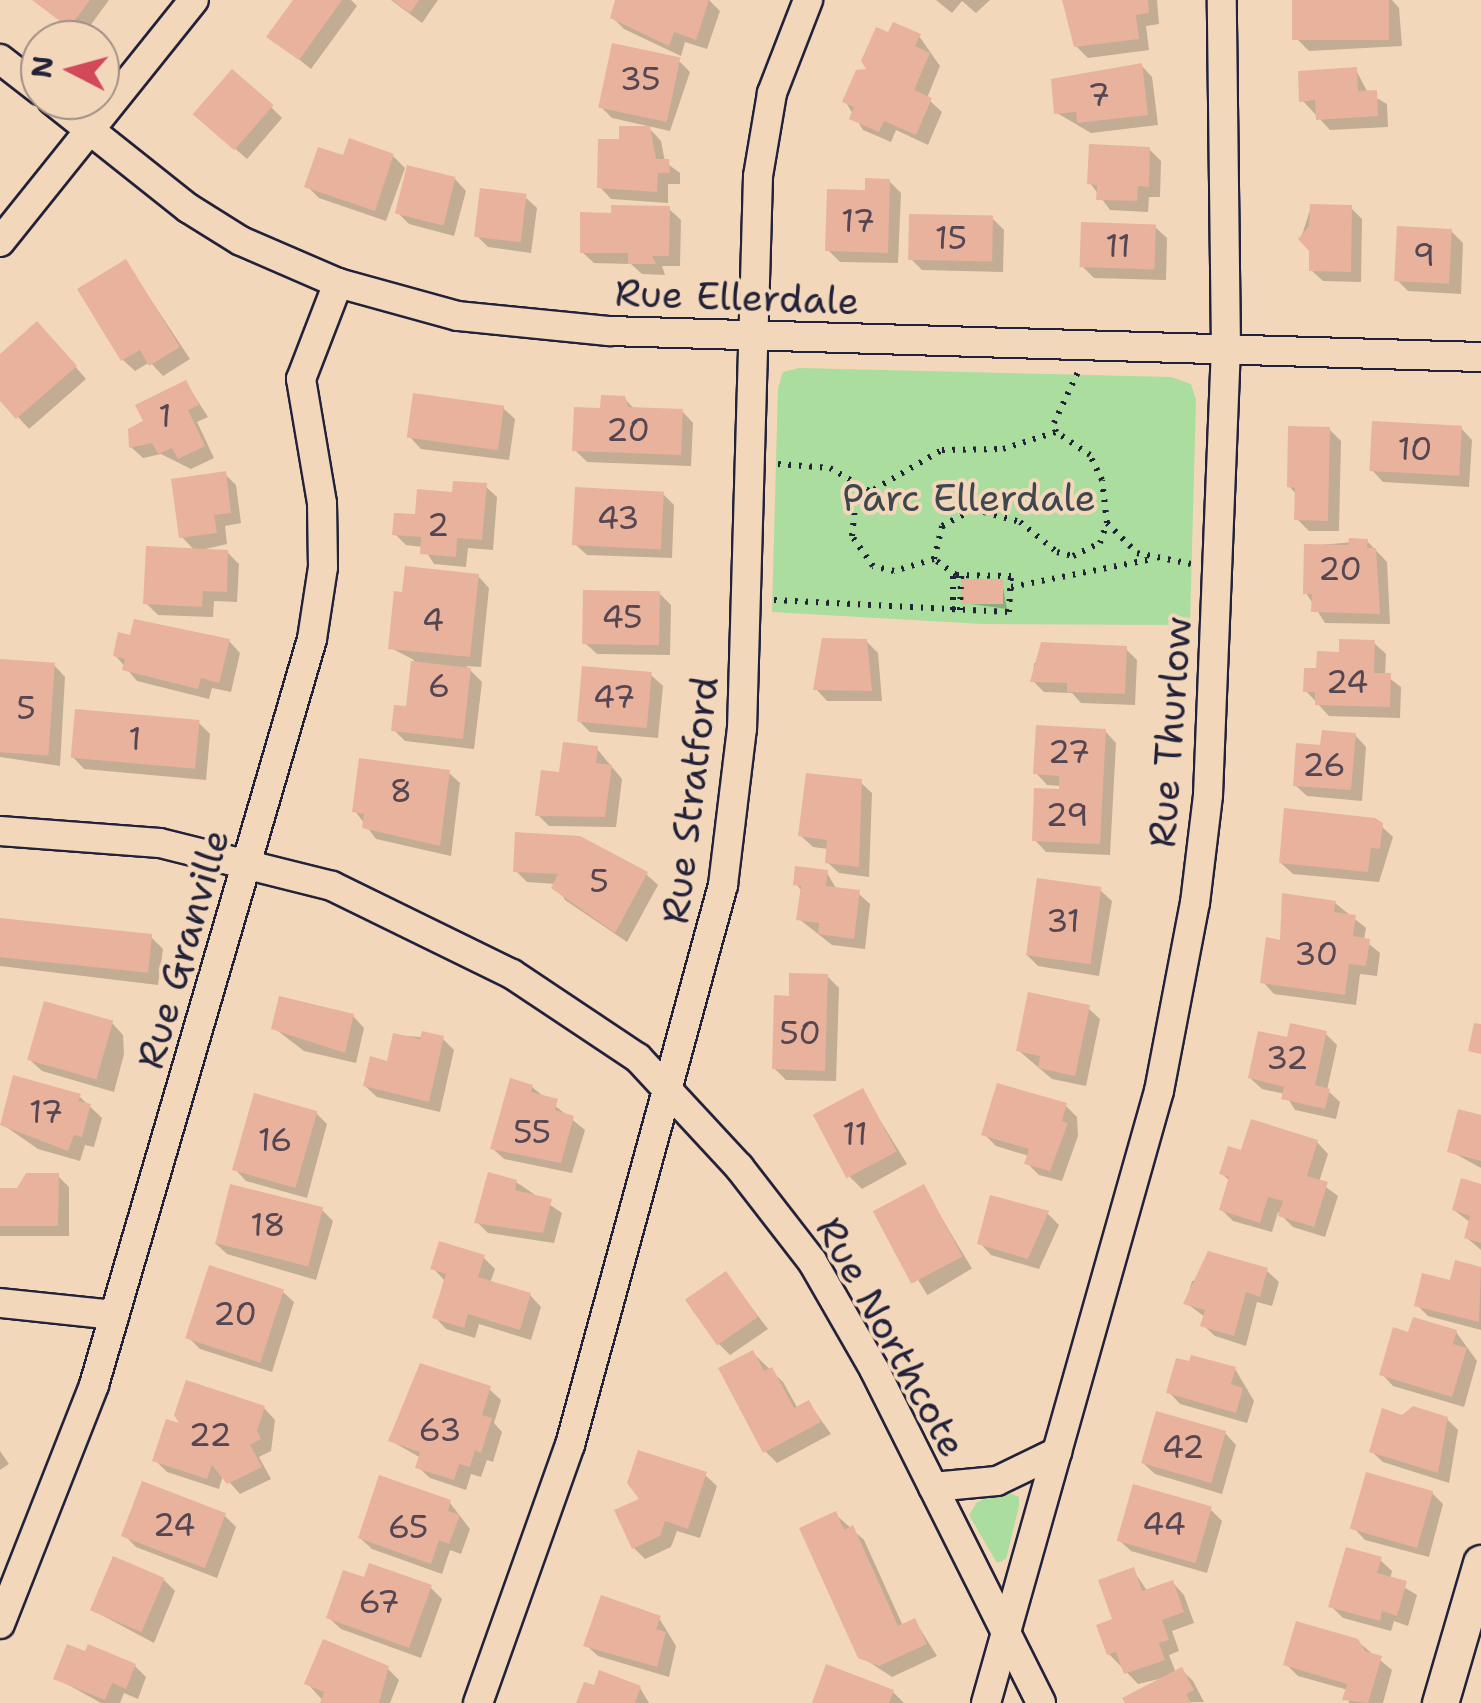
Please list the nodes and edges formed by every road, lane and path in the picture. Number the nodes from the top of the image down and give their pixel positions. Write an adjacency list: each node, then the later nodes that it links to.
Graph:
1 (194, 0): 7 (street)
2 (808, 0): 10 (street, Rue Stratford)
3 (1222, 0): 11 (street, Rue Thurlow)
4 (0, 59): 5 (street)
5 (20, 74)
6 (76, 120): 7 (street, Rue Ellerdale)
7 (89, 131): 8 (street); 9 (street, Rue Ellerdale)
8 (0, 242)
9 (338, 284): 10 (street, Rue Ellerdale); 26 (street, Rue Granville)
10 (754, 336): 11 (street, Rue Ellerdale); 27 (street, Rue Stratford)
11 (1226, 348): 12 (street, Rue Ellerdale); 30 (street, Rue Thurlow)
12 (1481, 357)
13 (1078, 372): 14 (path)
14 (1056, 432): 16 (path); 17 (path)
15 (772, 463): 16 (path)
16 (869, 491): 18 (path)
17 (1107, 523): 18 (path); 19 (path)
18 (934, 558): 21 (path)
19 (1150, 563): 20 (path); 22 (path)
20 (1196, 564)
21 (957, 574): 22 (path); 24 (path)
22 (1011, 586): 24 (path)
23 (768, 599): 24 (path)
24 (957, 610)
25 (0, 830): 26 (street, Rue Northcote)
26 (248, 862): 27 (street, Rue Northcote); 29 (street, Rue Granville)
27 (668, 1092): 31 (street, Rue Northcote); 36 (street, Rue Stratford)
28 (0, 1303): 29 (street)
29 (114, 1316): 33 (street, Rue Granville)
30 (1057, 1452): 31 (street); 34 (street, Rue Thurlow)
31 (932, 1488): 34 (street, Rue Northcote)
32 (1481, 1563): 35 (street)
33 (0, 1624)
34 (1006, 1638): 37 (street, Rue Thurlow); 38 (street, Rue Northcote)
35 (1469, 1649): 39 (street)
36 (478, 1703)
37 (986, 1703)
38 (1041, 1703)
39 (1440, 1703)

